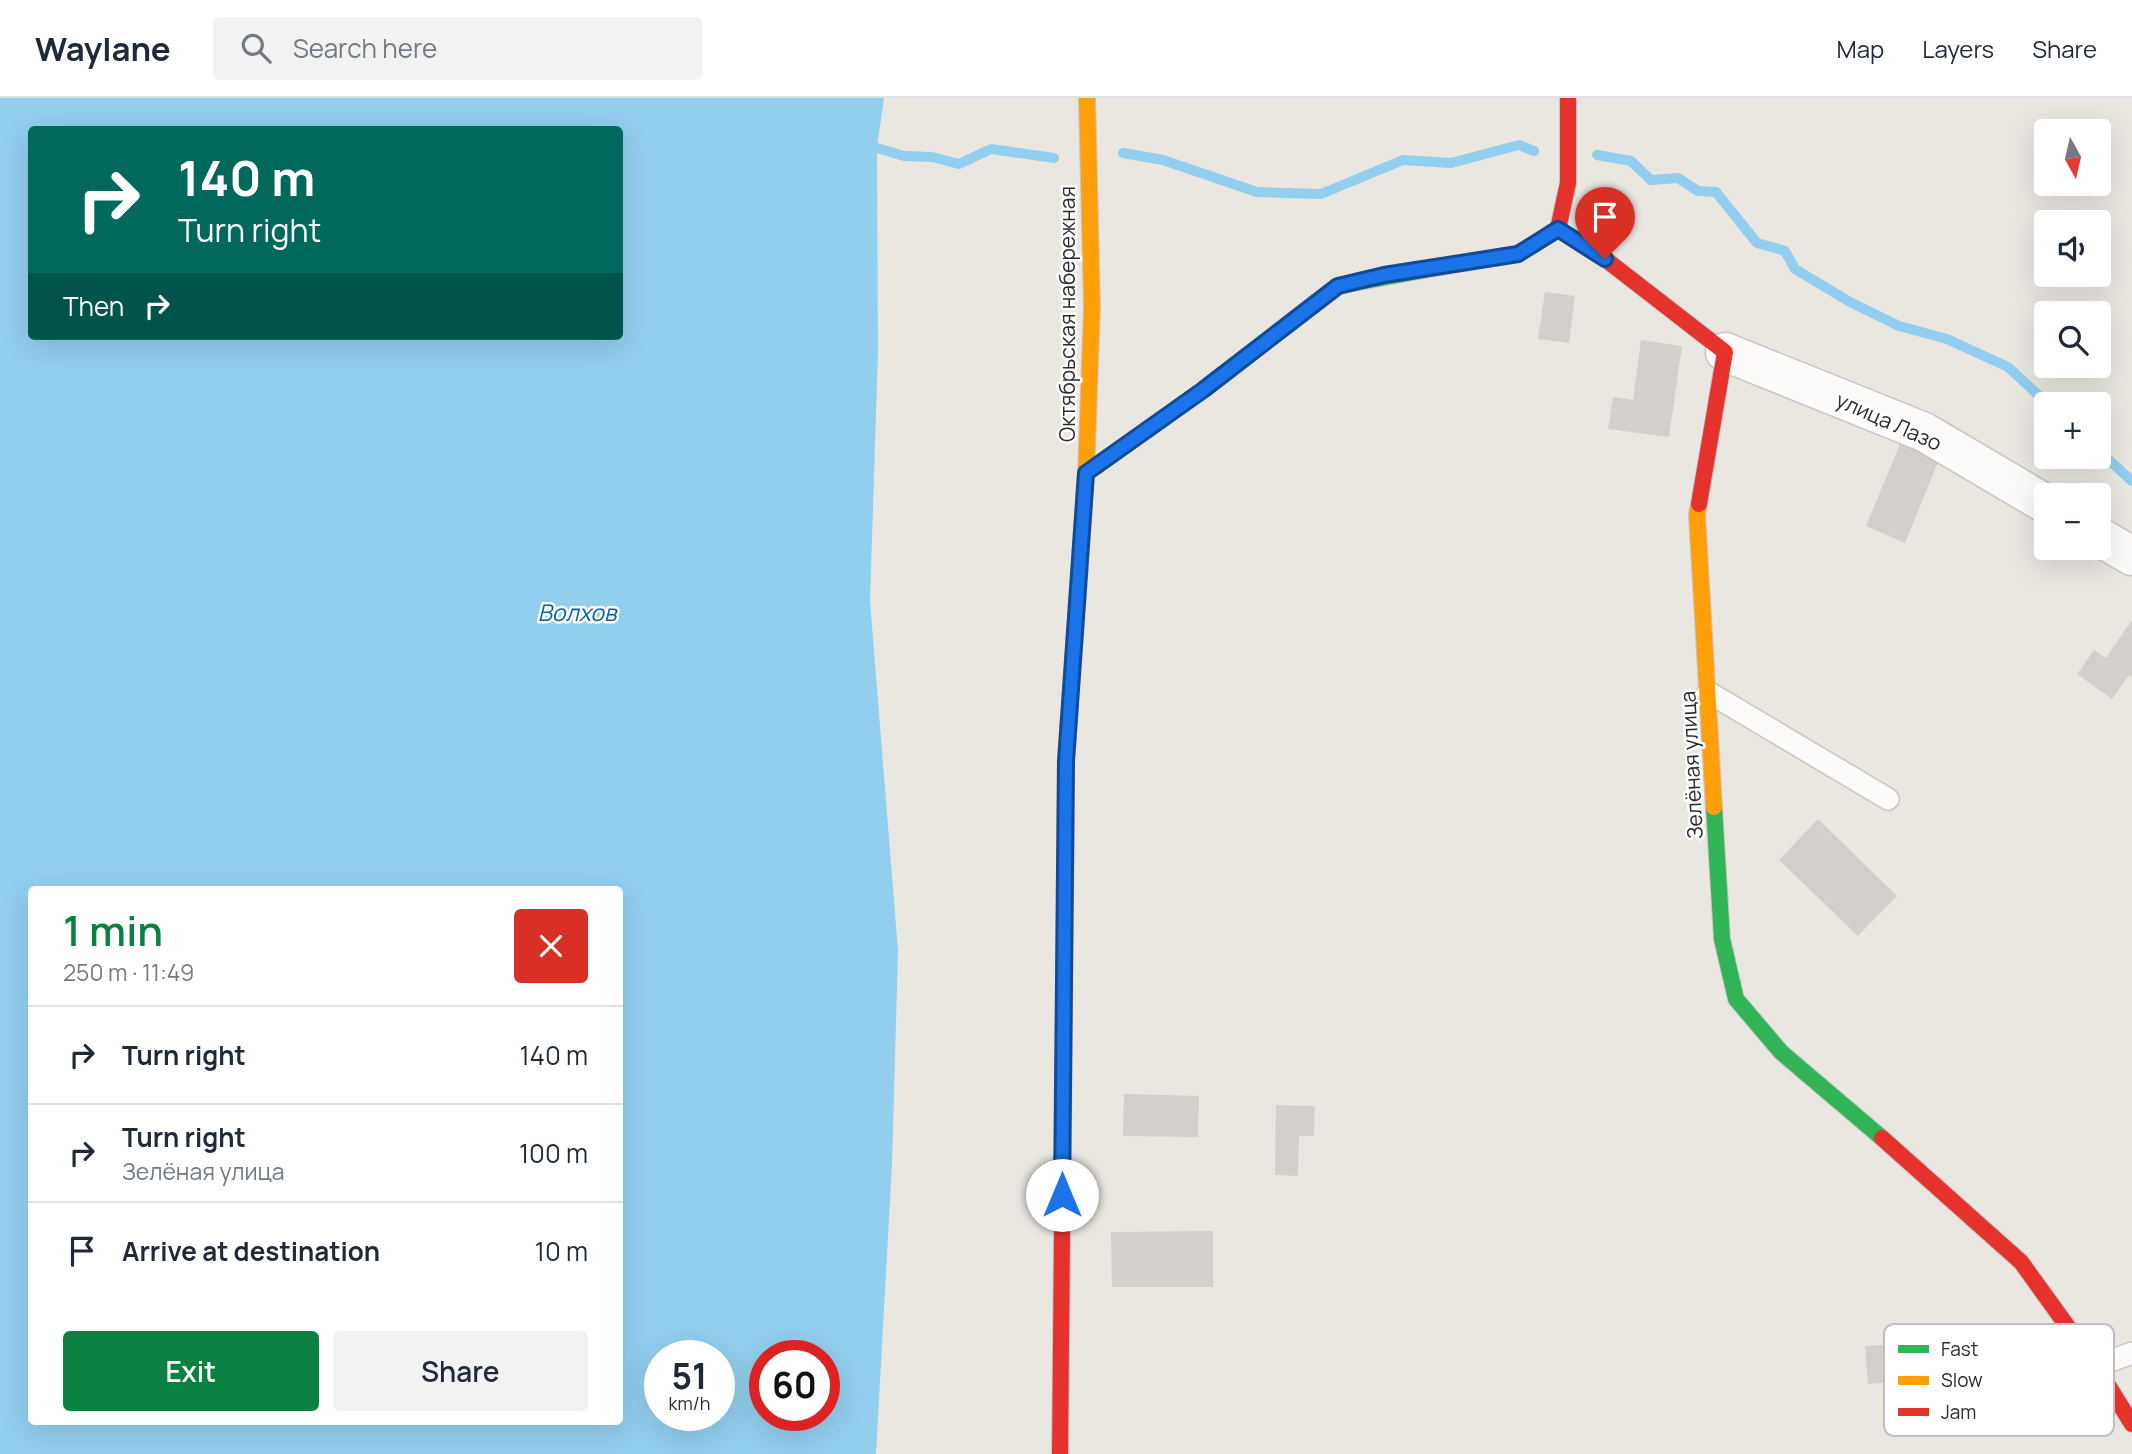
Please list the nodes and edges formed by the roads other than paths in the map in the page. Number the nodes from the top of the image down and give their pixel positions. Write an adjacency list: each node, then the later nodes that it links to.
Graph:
1 (1087, 98): 5 (street, Октябрьская набережная)
2 (1568, 98): 3 (street)
3 (1558, 229): 4 (street); 5 (street)
4 (1725, 352): 6 (street, улица Лазо); 9 (street, Зелёная улица)
5 (1086, 473): 16 (street, Октябрьская набережная)
6 (2034, 497)
7 (2111, 543): 8 (street)
8 (2132, 555)
9 (1708, 692): 10 (lane); 11 (street, Зелёная улица)
10 (1888, 799)
11 (2066, 1324)
12 (2132, 1353): 13 (lane)
13 (2114, 1360)
14 (2114, 1395): 15 (street, Зелёная улица)
15 (2132, 1424)
16 (1060, 1454)

